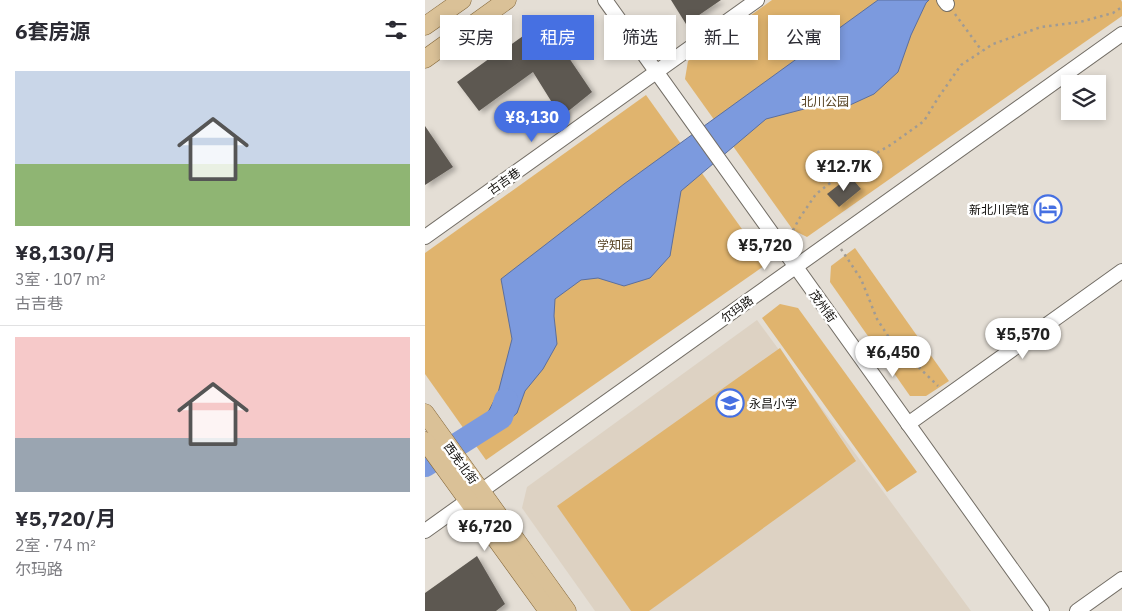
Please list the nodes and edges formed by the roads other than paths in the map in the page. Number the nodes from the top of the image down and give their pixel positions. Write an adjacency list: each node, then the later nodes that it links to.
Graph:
1 (461, 0): 5 (main road)
2 (507, 0): 7 (main road)
3 (605, 0): 8 (street, 茂州街)
4 (757, 0): 8 (street, 古吉巷)
5 (425, 26)
6 (1122, 34): 10 (street, 尔玛路)
7 (425, 59)
8 (657, 72): 9 (street, 古吉巷); 10 (street, 茂州街)
9 (425, 237)
10 (795, 267): 13 (street, 茂州街); 15 (street, 尔玛路)
11 (1122, 271): 13 (street)
12 (425, 413): 14 (main road, 西羌北街)
13 (908, 424): 20 (street, 茂州街)
14 (433, 442): 15 (main road, 西羌北街)
15 (474, 496): 16 (street, 尔玛路); 18 (main road, 西羌北街); 19 (main road, 西羌北街)
16 (425, 531)
17 (1122, 579): 21 (street)
18 (547, 611)
19 (567, 611)
20 (1041, 611)
21 (1077, 611)

